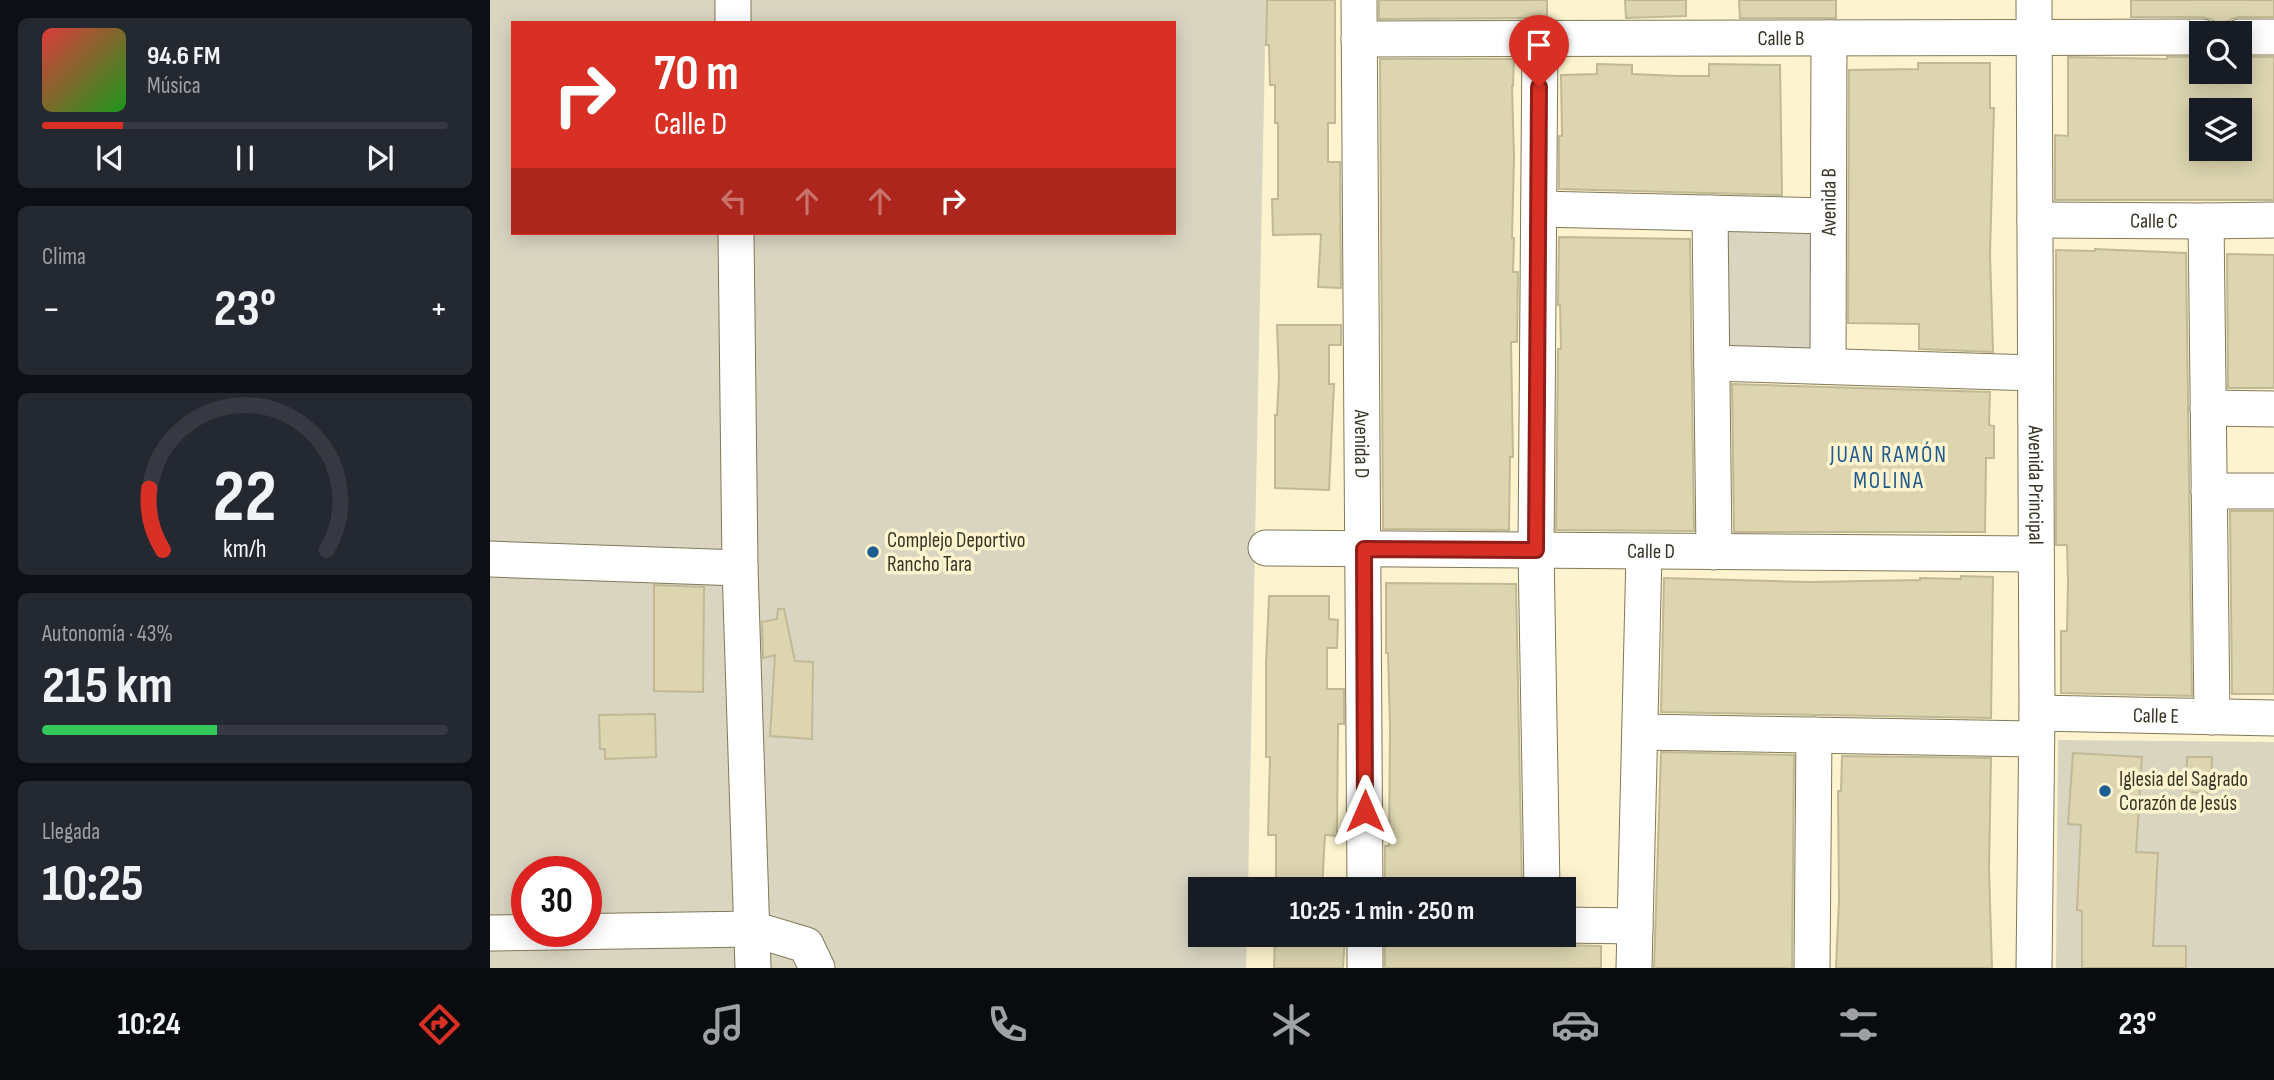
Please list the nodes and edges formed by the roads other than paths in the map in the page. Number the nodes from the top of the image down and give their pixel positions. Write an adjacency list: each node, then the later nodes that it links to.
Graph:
1 (733, 0): 4 (street)
2 (1359, 0): 11 (street, Avenida D)
3 (2034, 0): 5 (street, Avenida Principal)
4 (733, 21)
5 (2034, 37): 6 (street, Calle B); 10 (street, Calle B); 15 (street, Avenida Principal)
6 (2189, 37)
7 (2252, 37): 8 (street)
8 (2274, 37)
9 (1540, 38): 10 (street, Calle B); 11 (street, Calle B); 12 (street)
10 (1829, 38): 14 (street, Avenida B)
11 (1359, 39): 27 (street, Avenida D)
12 (1539, 209): 13 (street); 28 (street)
13 (1710, 213): 14 (street); 19 (street)
14 (1828, 216): 20 (street, Avenida B)
15 (2035, 220): 17 (street, Calle C); 21 (street, Avenida Principal)
16 (2274, 220): 17 (street, Calle C)
17 (2206, 221): 22 (street)
18 (736, 235): 33 (street)
19 (1712, 363): 20 (street); 29 (street)
20 (1828, 366): 21 (street)
21 (2035, 373): 31 (street, Avenida Principal)
22 (2208, 408): 23 (street); 24 (street)
23 (2274, 408)
24 (2209, 491): 25 (street); 34 (street)
25 (2274, 491)
26 (1266, 548): 27 (street, Calle D)
27 (1364, 549): 28 (street, Calle D); 39 (street, Avenida D)
28 (1536, 550): 30 (street, Calle D); 40 (street)
29 (1714, 552): 30 (street, Calle D); 31 (street, Calle D)
30 (1644, 553): 37 (street)
31 (2036, 554): 36 (street, Avenida Principal)
32 (490, 559): 33 (street)
33 (740, 568): 43 (street)
34 (2212, 717): 35 (street, Calle E); 36 (street, Calle E)
35 (2274, 718)
36 (2036, 726): 38 (street, Calle E); 51 (street, Avenida Principal)
37 (1640, 732): 38 (street, Calle E); 42 (street)
38 (1814, 735): 50 (street)
39 (1365, 877)
40 (1542, 877)
41 (1576, 925): 42 (street)
42 (1635, 926): 49 (street)
43 (753, 929): 44 (street); 46 (street); 47 (street)
44 (490, 933)
45 (1365, 947): 48 (street)
46 (753, 968)
47 (817, 968)
48 (1365, 968)
49 (1634, 968)
50 (1812, 968)
51 (2034, 968)

